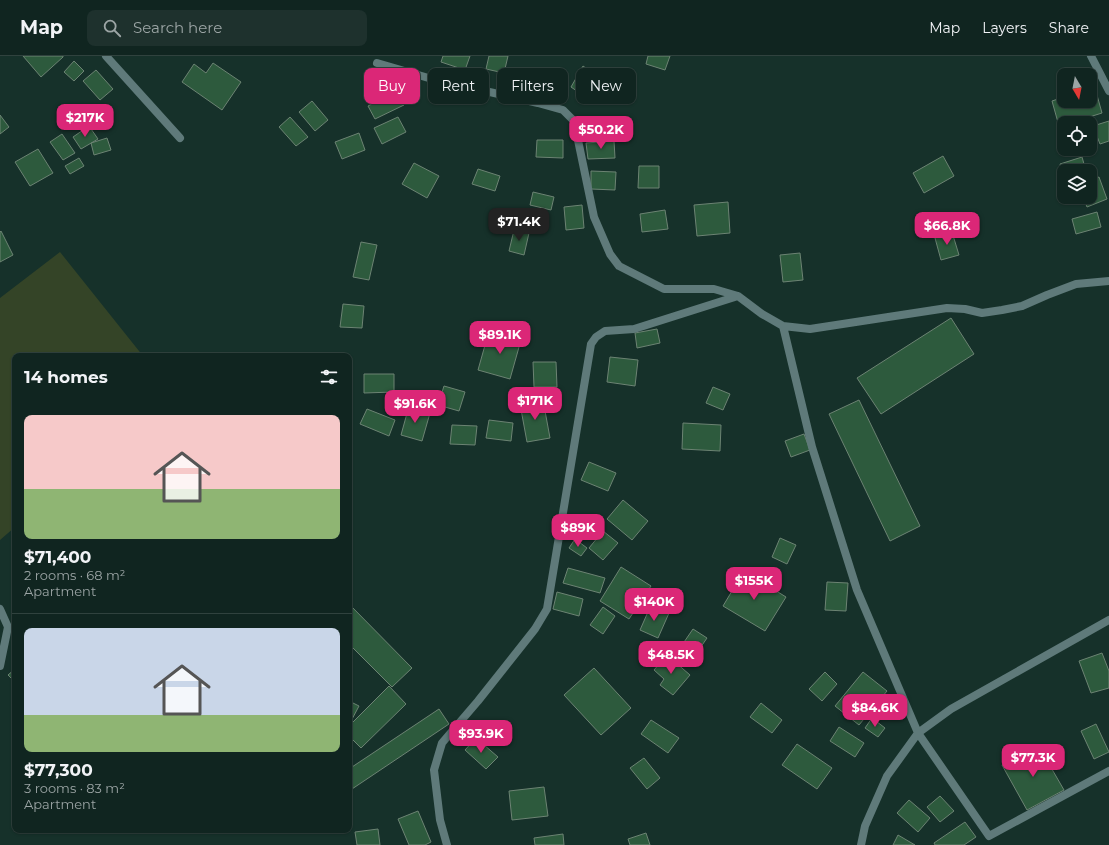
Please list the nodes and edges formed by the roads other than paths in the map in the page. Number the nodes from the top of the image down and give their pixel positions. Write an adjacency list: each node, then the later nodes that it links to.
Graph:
1 (106, 56): 5 (street)
2 (1091, 56): 4 (street)
3 (377, 63): 7 (street)
4 (1109, 90)
5 (180, 138)
6 (1109, 281): 8 (street)
7 (738, 296): 8 (street); 15 (street)
8 (783, 326): 12 (street)
9 (0, 609): 11 (street)
10 (1109, 620): 12 (street)
11 (0, 666)
12 (918, 733): 14 (street); 16 (street)
13 (1109, 771): 14 (street)
14 (989, 836): 17 (street)
15 (447, 845)
16 (861, 845)
17 (992, 845)

